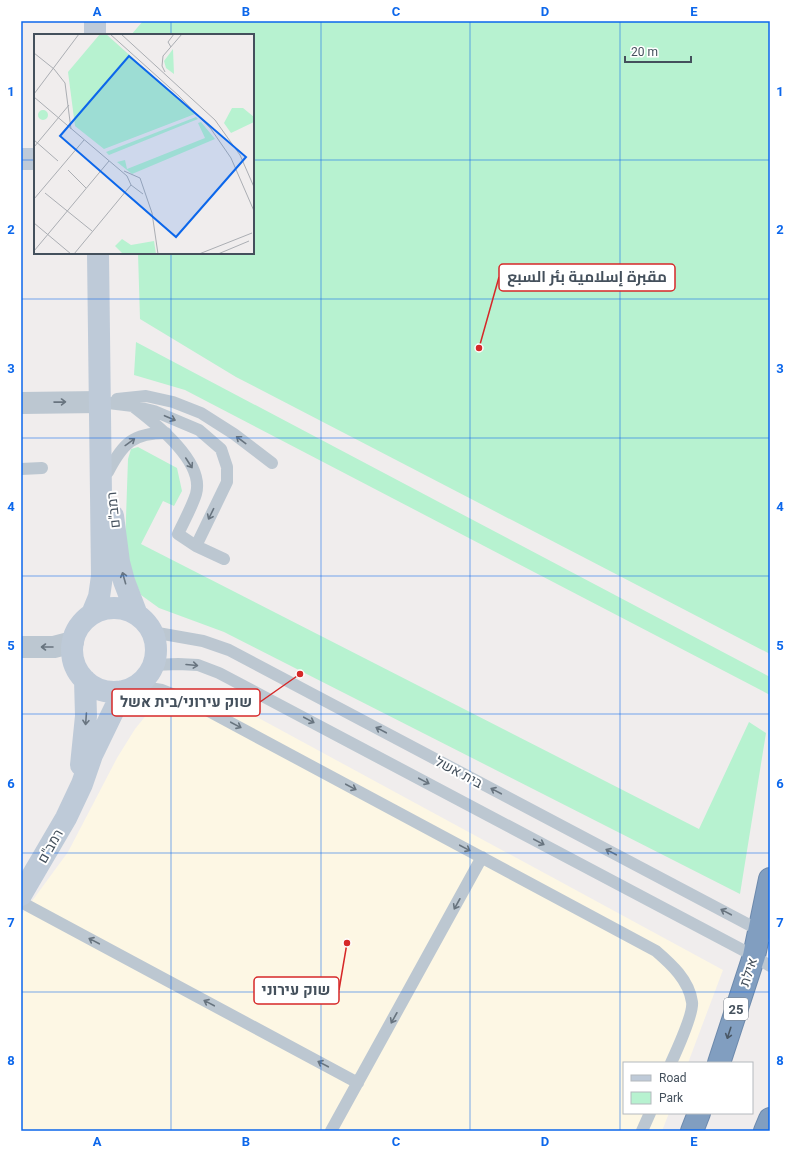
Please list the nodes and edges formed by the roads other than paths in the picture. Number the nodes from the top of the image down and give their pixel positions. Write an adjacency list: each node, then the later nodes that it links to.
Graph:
1 (21, 159): 2 (street)
2 (34, 159)
3 (98, 254): 4 (street, רמב"ם)
4 (100, 402): 5 (street, one-way to 4); 6 (lane); 8 (lane, one-way to 4); 11 (street, רמב"ם); 14 (street, רמב"ם)
5 (21, 403)
6 (133, 406): 7 (lane); 12 (lane, one-way to 12)
7 (166, 433): 11 (lane, one-way to 7); 12 (lane, one-way to 12)
8 (272, 463)
9 (21, 468): 10 (lane)
10 (42, 468)
11 (108, 472): 15 (street, רמב"ם, one-way to 11)
12 (196, 546): 13 (lane)
13 (224, 559)
14 (92, 614): 15 (street); 17 (street)
15 (137, 615): 16 (street)
16 (152, 632): 19 (street); 27 (lane, בית אשל, one-way to 16)
17 (73, 642): 18 (street, one-way to 18); 20 (street)
18 (21, 647)
19 (153, 666): 21 (street); 28 (lane, בית אשל, one-way to 28)
20 (85, 680): 21 (street); 22 (street, רמב"ם, one-way to 22)
21 (130, 689): 22 (street, רמב"ם); 23 (lane, one-way to 23)
22 (66, 818): 25 (street, רמב"ם)
23 (482, 857): 29 (lane); 31 (lane, one-way to 31)
24 (770, 879): 27 (highway, אילת / 25)
25 (21, 895)
26 (21, 902): 31 (lane, one-way to 26)
27 (765, 934): 28 (highway, אילת / 25)
28 (762, 961): 30 (highway, אילת / 25, one-way to 30)
29 (671, 1062)
30 (719, 1062)
31 (358, 1083): 35 (lane)
32 (650, 1114): 36 (lane)
33 (700, 1114): 37 (highway)
34 (770, 1119): 38 (highway)
35 (331, 1131)
36 (642, 1131)
37 (692, 1131)
38 (765, 1131)

